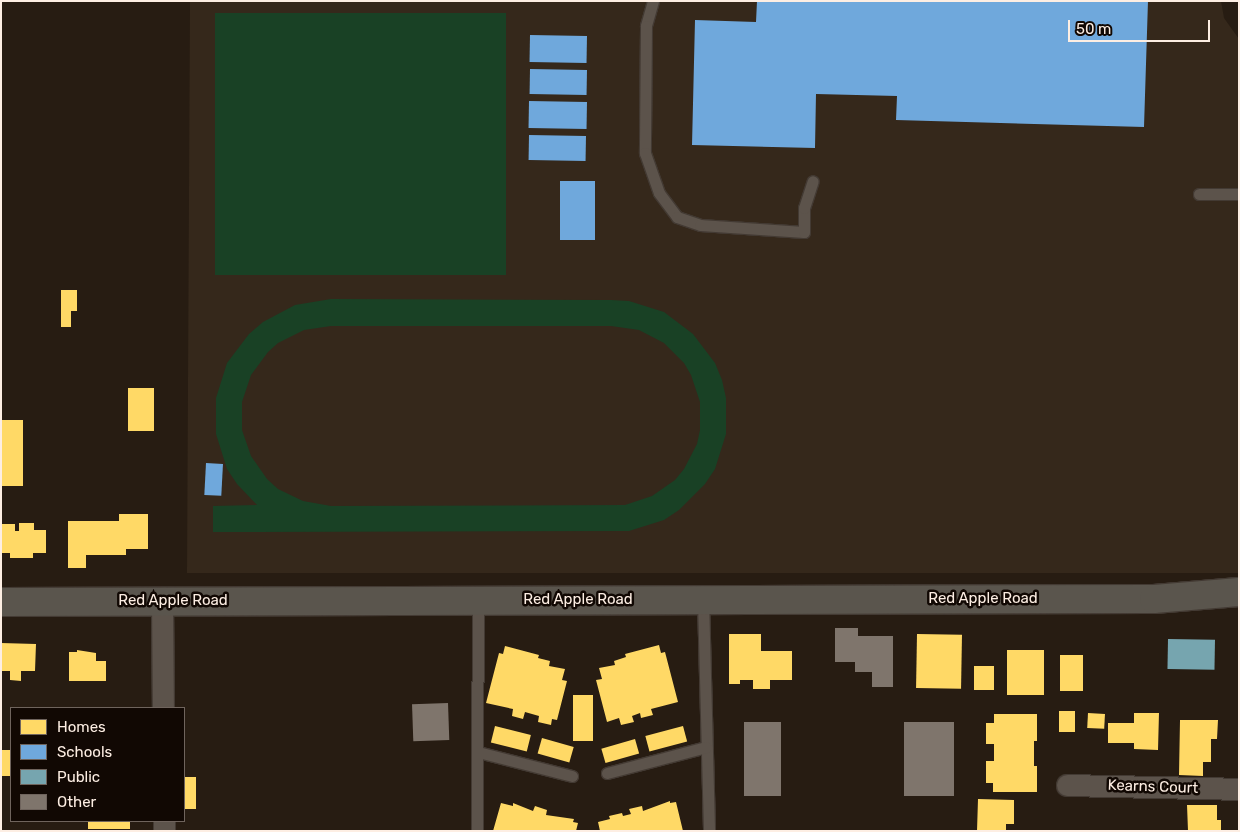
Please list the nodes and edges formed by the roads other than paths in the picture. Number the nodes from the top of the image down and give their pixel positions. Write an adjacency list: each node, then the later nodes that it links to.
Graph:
1 (653, 1): 2 (lane)
2 (813, 181)
3 (1199, 194): 4 (lane)
4 (1239, 194)
5 (1239, 592): 6 (street, Red Apple Road)
6 (1154, 599): 8 (street, Red Apple Road); 11 (street, Red Apple Road)
7 (478, 600): 8 (street, Red Apple Road); 9 (street, Red Apple Road); 14 (lane)
8 (703, 600): 13 (lane)
9 (162, 601): 10 (street, Red Apple Road); 12 (street)
10 (1, 602)
11 (1239, 609)
12 (163, 707)
13 (706, 747): 15 (lane); 20 (lane)
14 (478, 752): 16 (lane); 19 (lane)
15 (608, 774)
16 (572, 776)
17 (1067, 784): 18 (street, Kearns Court)
18 (1239, 790)
19 (478, 831)
20 (709, 831)

